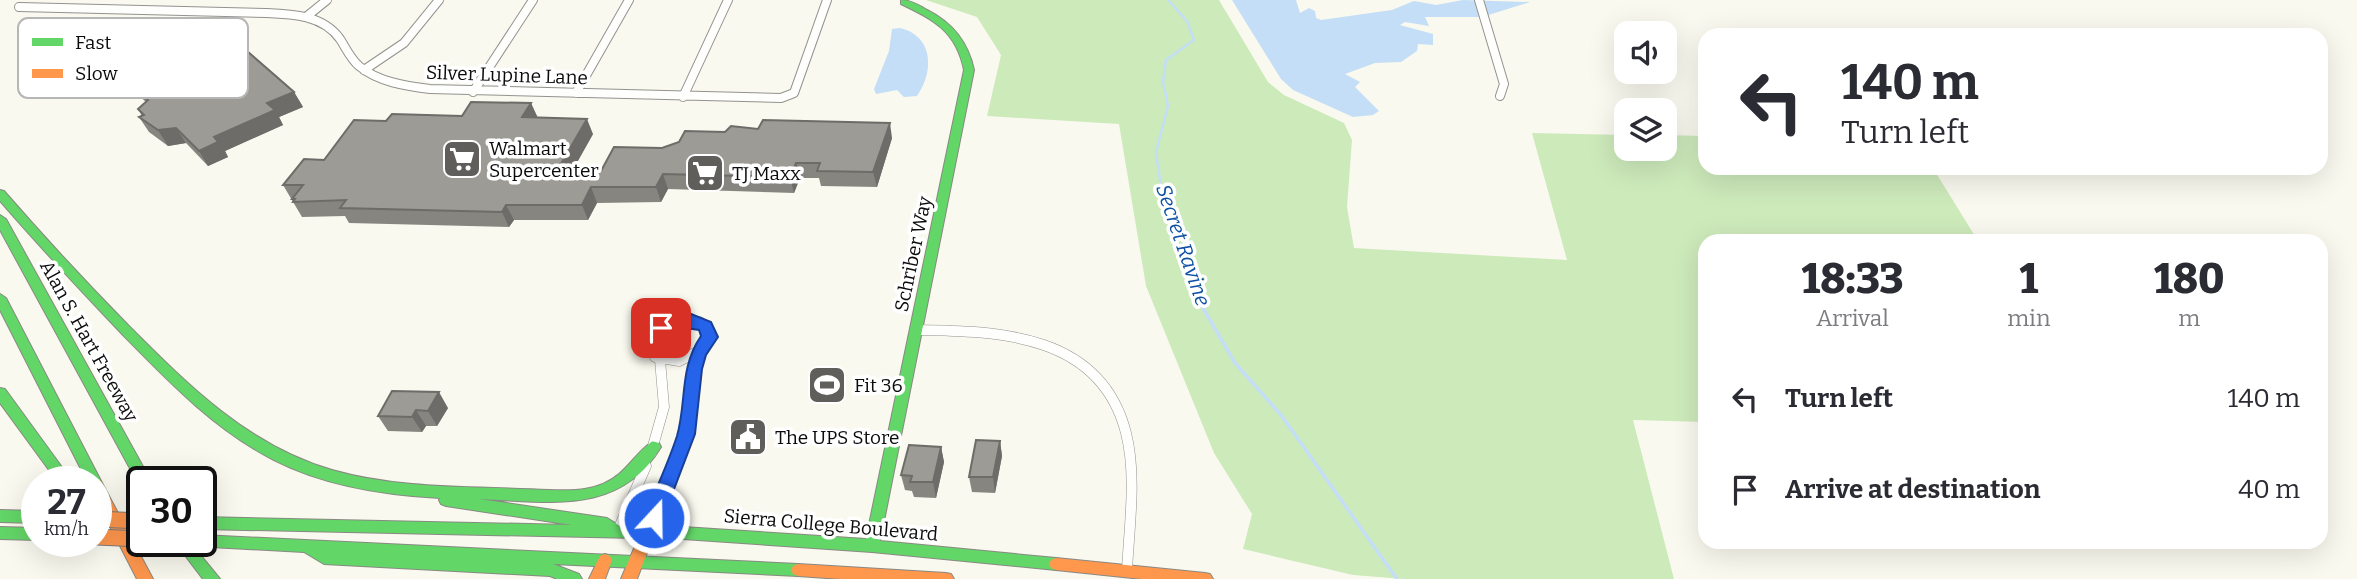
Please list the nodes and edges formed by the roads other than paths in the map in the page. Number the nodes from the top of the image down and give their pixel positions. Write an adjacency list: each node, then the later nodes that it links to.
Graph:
1 (78, 0): 11 (street)
2 (327, 0): 12 (street)
3 (439, 0): 13 (street)
4 (533, 0): 14 (street)
5 (628, 0): 15 (street)
6 (728, 0): 17 (street)
7 (827, 0): 17 (street, Silver Lupine Lane)
8 (1479, 0): 16 (street)
9 (903, 1): 21 (main road, Schriber Way)
10 (19, 7): 11 (street, Silver Lupine Lane)
11 (69, 8): 12 (street, Silver Lupine Lane)
12 (306, 17): 13 (street, Silver Lupine Lane)
13 (364, 70): 14 (street, Silver Lupine Lane)
14 (473, 92): 15 (street, Silver Lupine Lane)
15 (576, 93): 17 (street, Silver Lupine Lane)
16 (1500, 96)
17 (683, 97)
18 (0, 194): 29 (main road)
19 (0, 219): 28 (main road, Alan S. Hart Freeway)
20 (0, 298): 27 (main road)
21 (916, 330): 42 (main road, Schriber Way); 49 (street)
22 (698, 354): 23 (street); 23 (street); 35 (street)
23 (660, 360): 25 (street)
24 (0, 393): 26 (main road)
25 (654, 447): 29 (main road); 34 (street)
26 (54, 466)
27 (86, 466)
28 (136, 466)
29 (345, 480): 34 (main road)
30 (0, 516): 32 (main road)
31 (112, 516): 39 (main road)
32 (21, 517)
33 (217, 524): 34 (main road, Sierra College Boulevard)
34 (617, 532): 35 (main road, Sierra College Boulevard); 47 (main road)
35 (648, 532): 42 (main road, Sierra College Boulevard); 48 (main road)
36 (0, 533): 38 (main road)
37 (112, 533): 41 (main road)
38 (21, 534)
39 (126, 542)
40 (217, 542): 43 (main road)
41 (126, 546)
42 (872, 546): 49 (main road, Sierra College Boulevard)
43 (306, 547): 47 (main road); 53 (main road)
44 (134, 557): 50 (main road)
45 (187, 557): 51 (main road)
46 (193, 557): 52 (main road)
47 (605, 560): 48 (main road); 54 (main road)
48 (636, 561): 55 (main road); 56 (main road)
49 (1127, 575): 57 (main road, Sierra College Boulevard)
50 (145, 579)
51 (197, 579)
52 (212, 579)
53 (574, 579)
54 (597, 579)
55 (629, 579)
56 (946, 579)
57 (1205, 579)

